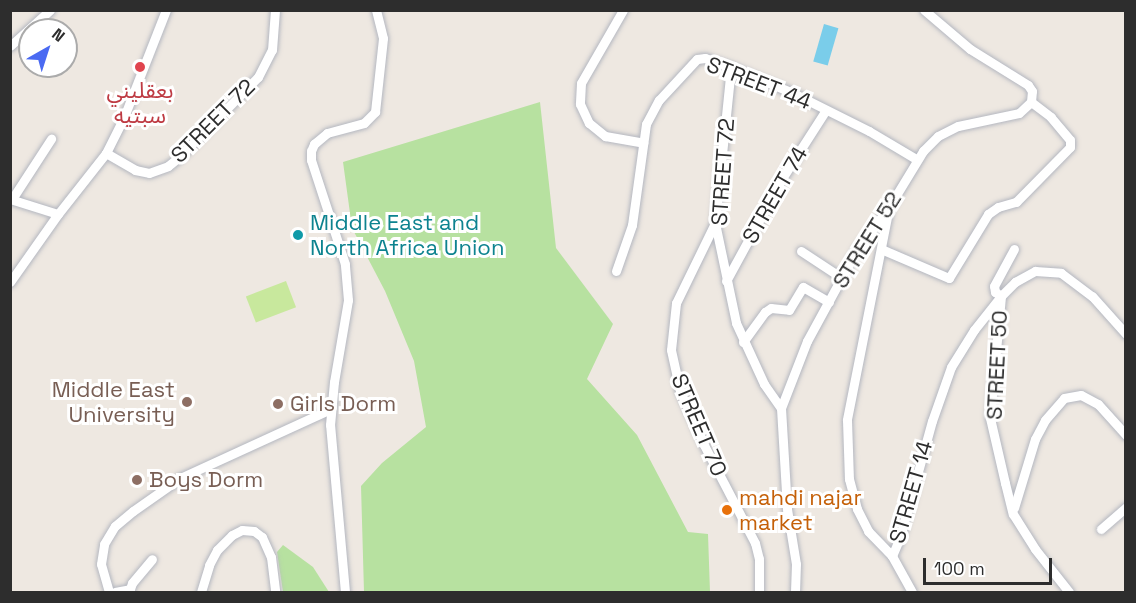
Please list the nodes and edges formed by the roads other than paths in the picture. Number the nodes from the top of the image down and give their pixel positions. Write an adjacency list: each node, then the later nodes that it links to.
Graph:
1 (50, 10): 7 (street)
2 (166, 10): 13 (street)
3 (274, 10): 13 (street, STREET 72)
4 (376, 10): 31 (street)
5 (624, 10): 12 (street)
6 (924, 10): 9 (street)
7 (10, 46)
8 (731, 67): 10 (street, STREET 44); 12 (street, STREET 44); 18 (street, STREET 72)
9 (1031, 102): 14 (street, STREET 52); 19 (street)
10 (826, 110): 14 (street, STREET 44); 25 (street, STREET 74)
11 (51, 139): 15 (street)
12 (643, 143): 22 (street, STREET 44)
13 (106, 153): 17 (street)
14 (916, 159): 16 (street, STREET 52)
15 (11, 199): 17 (street)
16 (889, 207): 19 (street, STREET 14); 23 (street, STREET 52)
17 (58, 214): 24 (street)
18 (715, 223): 25 (street, STREET 72); 45 (street, STREET 70)
19 (881, 249): 38 (street, STREET 14)
20 (1014, 249): 26 (street, STREET 50)
21 (801, 251): 23 (street)
22 (616, 271)
23 (842, 278): 27 (street, STREET 52)
24 (10, 282)
25 (725, 282): 29 (street, STREET 72)
26 (1001, 296): 28 (street, STREET 14); 36 (street, STREET 50); 38 (street, STREET 14)
27 (829, 302): 29 (street); 30 (street, STREET 52)
28 (1125, 334)
29 (743, 342): 30 (street, STREET 72)
30 (781, 408): 46 (street, STREET 52)
31 (331, 409): 32 (street); 33 (street)
32 (313, 417): 33 (street); 40 (street)
33 (330, 425): 44 (street)
34 (1125, 435): 36 (street, STREET 50)
35 (1125, 507): 37 (street)
36 (1013, 514): 48 (street)
37 (1101, 529)
38 (892, 556): 47 (street)
39 (152, 559): 41 (street)
40 (109, 592)
41 (115, 592)
42 (201, 592): 43 (street)
43 (275, 592)
44 (345, 592)
45 (759, 592)
46 (795, 592)
47 (912, 592)
48 (1069, 592)

